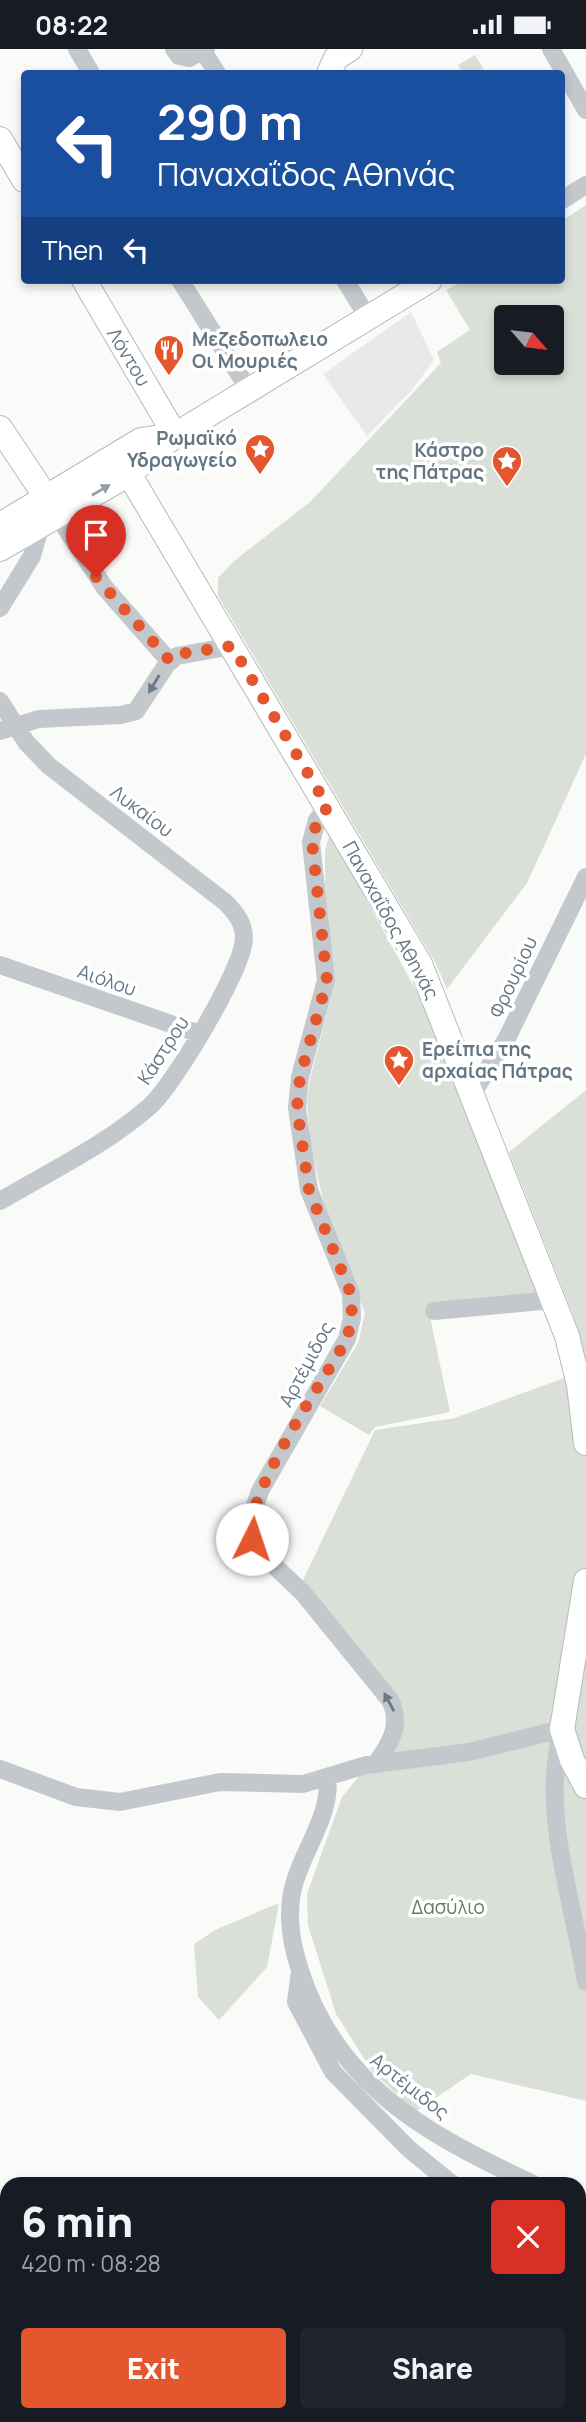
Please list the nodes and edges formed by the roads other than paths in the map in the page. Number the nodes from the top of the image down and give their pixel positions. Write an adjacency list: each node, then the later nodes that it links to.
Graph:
1 (77, 49): 6 (street)
2 (174, 49): 5 (street)
3 (350, 49): 8 (street)
4 (551, 49): 9 (street)
5 (205, 50): 7 (street)
6 (89, 70)
7 (215, 70)
8 (330, 70)
9 (563, 70)
10 (565, 73): 11 (street)
11 (586, 110)
12 (0, 139): 13 (street)
13 (21, 175)
14 (586, 185): 15 (street)
15 (565, 198)
16 (86, 284): 23 (street, Λόντου)
17 (183, 284): 21 (street)
18 (347, 284): 20 (street)
19 (423, 284): 20 (street)
20 (368, 317): 21 (street)
21 (249, 390): 23 (street)
22 (0, 428): 25 (street)
23 (175, 435): 24 (street); 25 (street)
24 (129, 474): 25 (street, one-way to 24); 29 (street, Παναχαΐδος Αθηνάς)
25 (48, 512): 26 (street); 27 (street); 28 (street); 30 (street)
26 (0, 525)
27 (0, 549)
28 (0, 608)
29 (232, 646): 30 (street); 33 (street, Παναχαΐδος Αθηνάς)
30 (170, 661): 32 (street, one-way to 32)
31 (0, 701): 32 (street, Λυκαίου)
32 (7, 728): 35 (street, Λυκαίου)
33 (328, 807): 38 (street, Παναχαΐδος Αθηνάς); 45 (street, Αρτέμιδος, one-way to 33)
34 (586, 877): 38 (street, Φρουρίου)
35 (244, 929): 37 (street, Κάστρου)
36 (0, 965): 37 (street, Αιόλου)
37 (200, 1034): 39 (street, Κάστρου)
38 (473, 1093): 40 (street, Παναχαΐδος Αθηνάς)
39 (1, 1203)
40 (552, 1300): 41 (street); 42 (street, Παναχαΐδος Αθηνάς)
41 (434, 1311)
42 (586, 1443)
43 (586, 1581): 44 (street)
44 (562, 1729): 45 (street); 48 (street); 50 (street)
45 (376, 1763): 47 (street)
46 (0, 1769): 47 (street)
47 (327, 1778): 49 (street, Αρτέμιδος)
48 (586, 1786)
49 (300, 1971): 51 (street); 52 (street, Αρτέμιδος)
50 (586, 1982)
51 (444, 2177)
52 (519, 2177)
53 (390, 2422): 54 (street)
54 (448, 2422)

